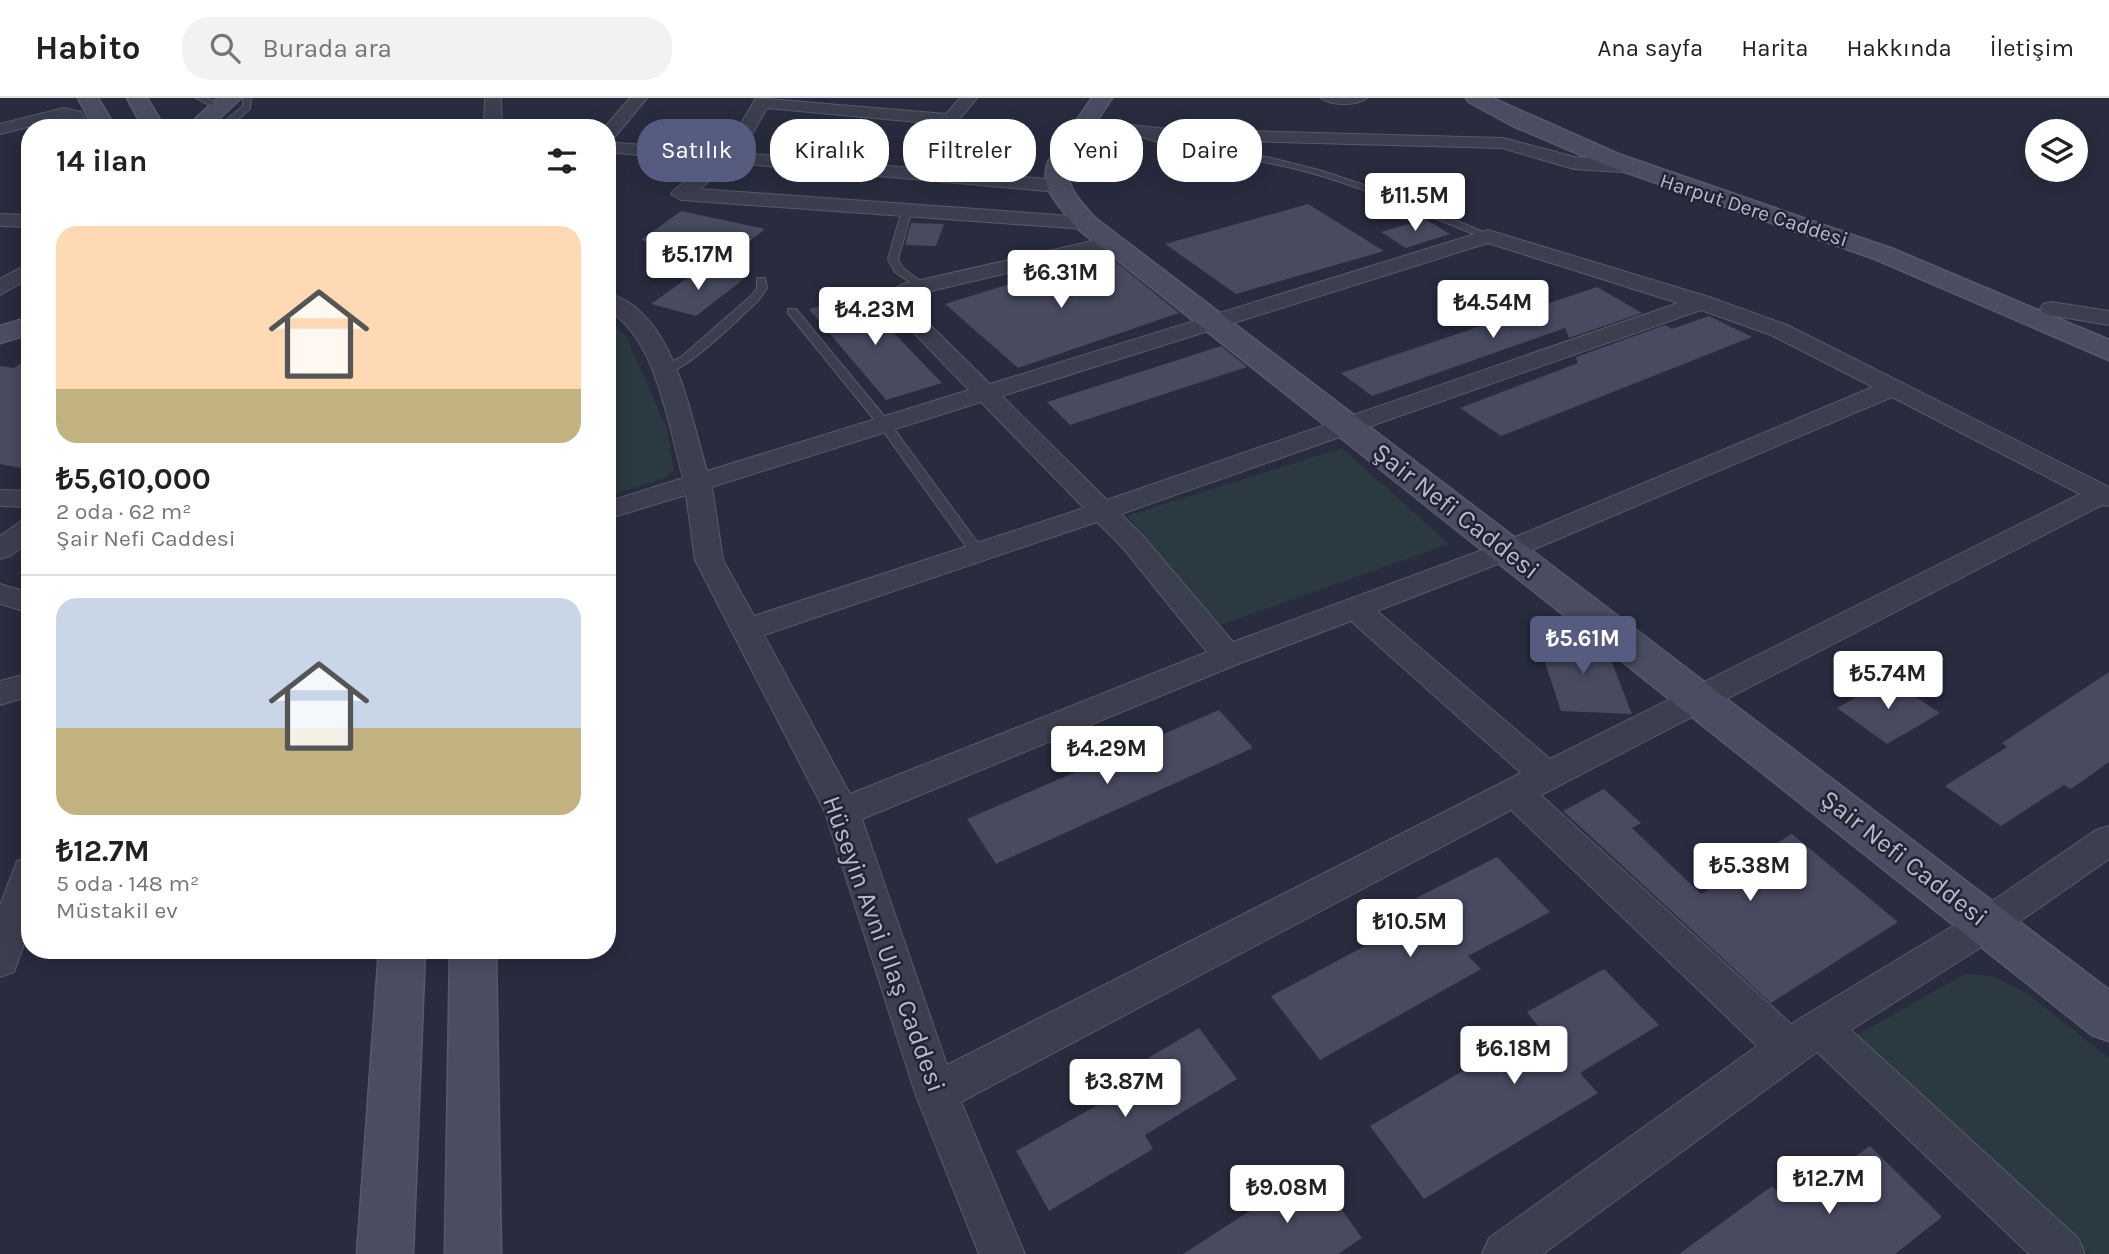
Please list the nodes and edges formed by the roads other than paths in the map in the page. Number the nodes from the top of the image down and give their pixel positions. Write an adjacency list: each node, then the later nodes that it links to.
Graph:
1 (88, 98): 18 (street)
2 (137, 98): 19 (street)
3 (200, 98): 14 (lane)
4 (247, 98): 14 (lane)
5 (514, 98): 12 (street)
6 (639, 98): 25 (street)
7 (969, 98): 23 (street)
8 (1329, 98): 9 (street)
9 (1359, 98)
10 (1476, 98): 32 (street, Harput Dere Caddesi)
11 (1499, 98): 50 (street, Harput Dere Caddesi)
12 (493, 99): 20 (street)
13 (764, 100): 21 (street); 22 (street)
14 (224, 111)
15 (1093, 112): 36 (street)
16 (40, 119): 17 (street)
17 (77, 119)
18 (100, 119)
19 (149, 119)
20 (493, 119)
21 (753, 119)
22 (941, 119)
23 (951, 119)
24 (21, 124): 26 (street)
25 (616, 125)
26 (0, 129)
27 (1143, 131): 32 (street)
28 (1143, 134): 41 (lane)
29 (616, 148): 30 (street)
30 (637, 150)
31 (756, 160): 33 (street)
32 (1622, 166): 50 (street, Harput Dere Caddesi)
33 (903, 174)
34 (697, 182): 37 (street)
35 (1006, 182): 36 (street)
36 (1058, 186): 40 (street, Şair Nefi Caddesi)
37 (907, 210): 40 (street); 44 (lane)
38 (0, 220): 39 (street)
39 (21, 221)
40 (1098, 233): 44 (street); 53 (street, Şair Nefi Caddesi)
41 (1488, 236): 46 (street); 53 (street)
42 (21, 275): 45 (street)
43 (761, 280): 58 (lane)
44 (921, 287): 60 (street)
45 (0, 288)
46 (1702, 302): 59 (street); 62 (street)
47 (616, 305): 58 (street, Hüseyin Avni Ulaş Caddesi)
48 (792, 311): 61 (lane)
49 (21, 313): 52 (street)
50 (2042, 313): 51 (street); 56 (street); 57 (street)
51 (2109, 318)
52 (0, 319)
53 (1213, 324): 60 (street); 62 (street, Şair Nefi Caddesi)
54 (21, 328): 55 (street)
55 (0, 335)
56 (2109, 335)
57 (2109, 351)
58 (665, 372): 63 (street, Hüseyin Avni Ulaş Caddesi)
59 (1895, 387): 64 (street); 71 (street)
60 (986, 394): 61 (street); 68 (street)
61 (885, 425): 63 (street); 72 (lane)
62 (1347, 425): 68 (street); 71 (street, Şair Nefi Caddesi)
63 (698, 484): 67 (street); 76 (street, Hüseyin Avni Ulaş Caddesi)
64 (2106, 496): 80 (street)
65 (0, 498): 66 (street)
66 (21, 499)
67 (616, 508)
68 (1103, 511): 72 (street); 77 (street)
69 (21, 535): 70 (street)
70 (0, 550)
71 (1506, 551): 75 (street); 80 (street, Şair Nefi Caddesi)
72 (978, 553): 76 (street)
73 (0, 594): 74 (street)
74 (21, 600)
75 (1354, 607): 77 (street); 81 (street)
76 (745, 630): 82 (street, Hüseyin Avni Ulaş Caddesi)
77 (1227, 656): 82 (street)
78 (21, 687): 79 (street)
79 (0, 693)
80 (1700, 699): 81 (street); 85 (street, Şair Nefi Caddesi)
81 (1531, 784): 90 (street); 91 (street)
82 (842, 812): 91 (street, Hüseyin Avni Ulaş Caddesi)
83 (2109, 840): 85 (street)
84 (21, 899): 88 (street)
85 (1989, 923): 89 (street, Şair Nefi Caddesi); 90 (street)
86 (401, 959): 92 (street)
87 (473, 959): 93 (street)
88 (0, 960)
89 (2109, 1019)
90 (1804, 1038): 95 (street); 96 (street)
91 (936, 1093): 94 (street, Hüseyin Avni Ulaş Caddesi)
92 (384, 1254)
93 (473, 1254)
94 (1002, 1254)
95 (1505, 1254)
96 (2062, 1254)

